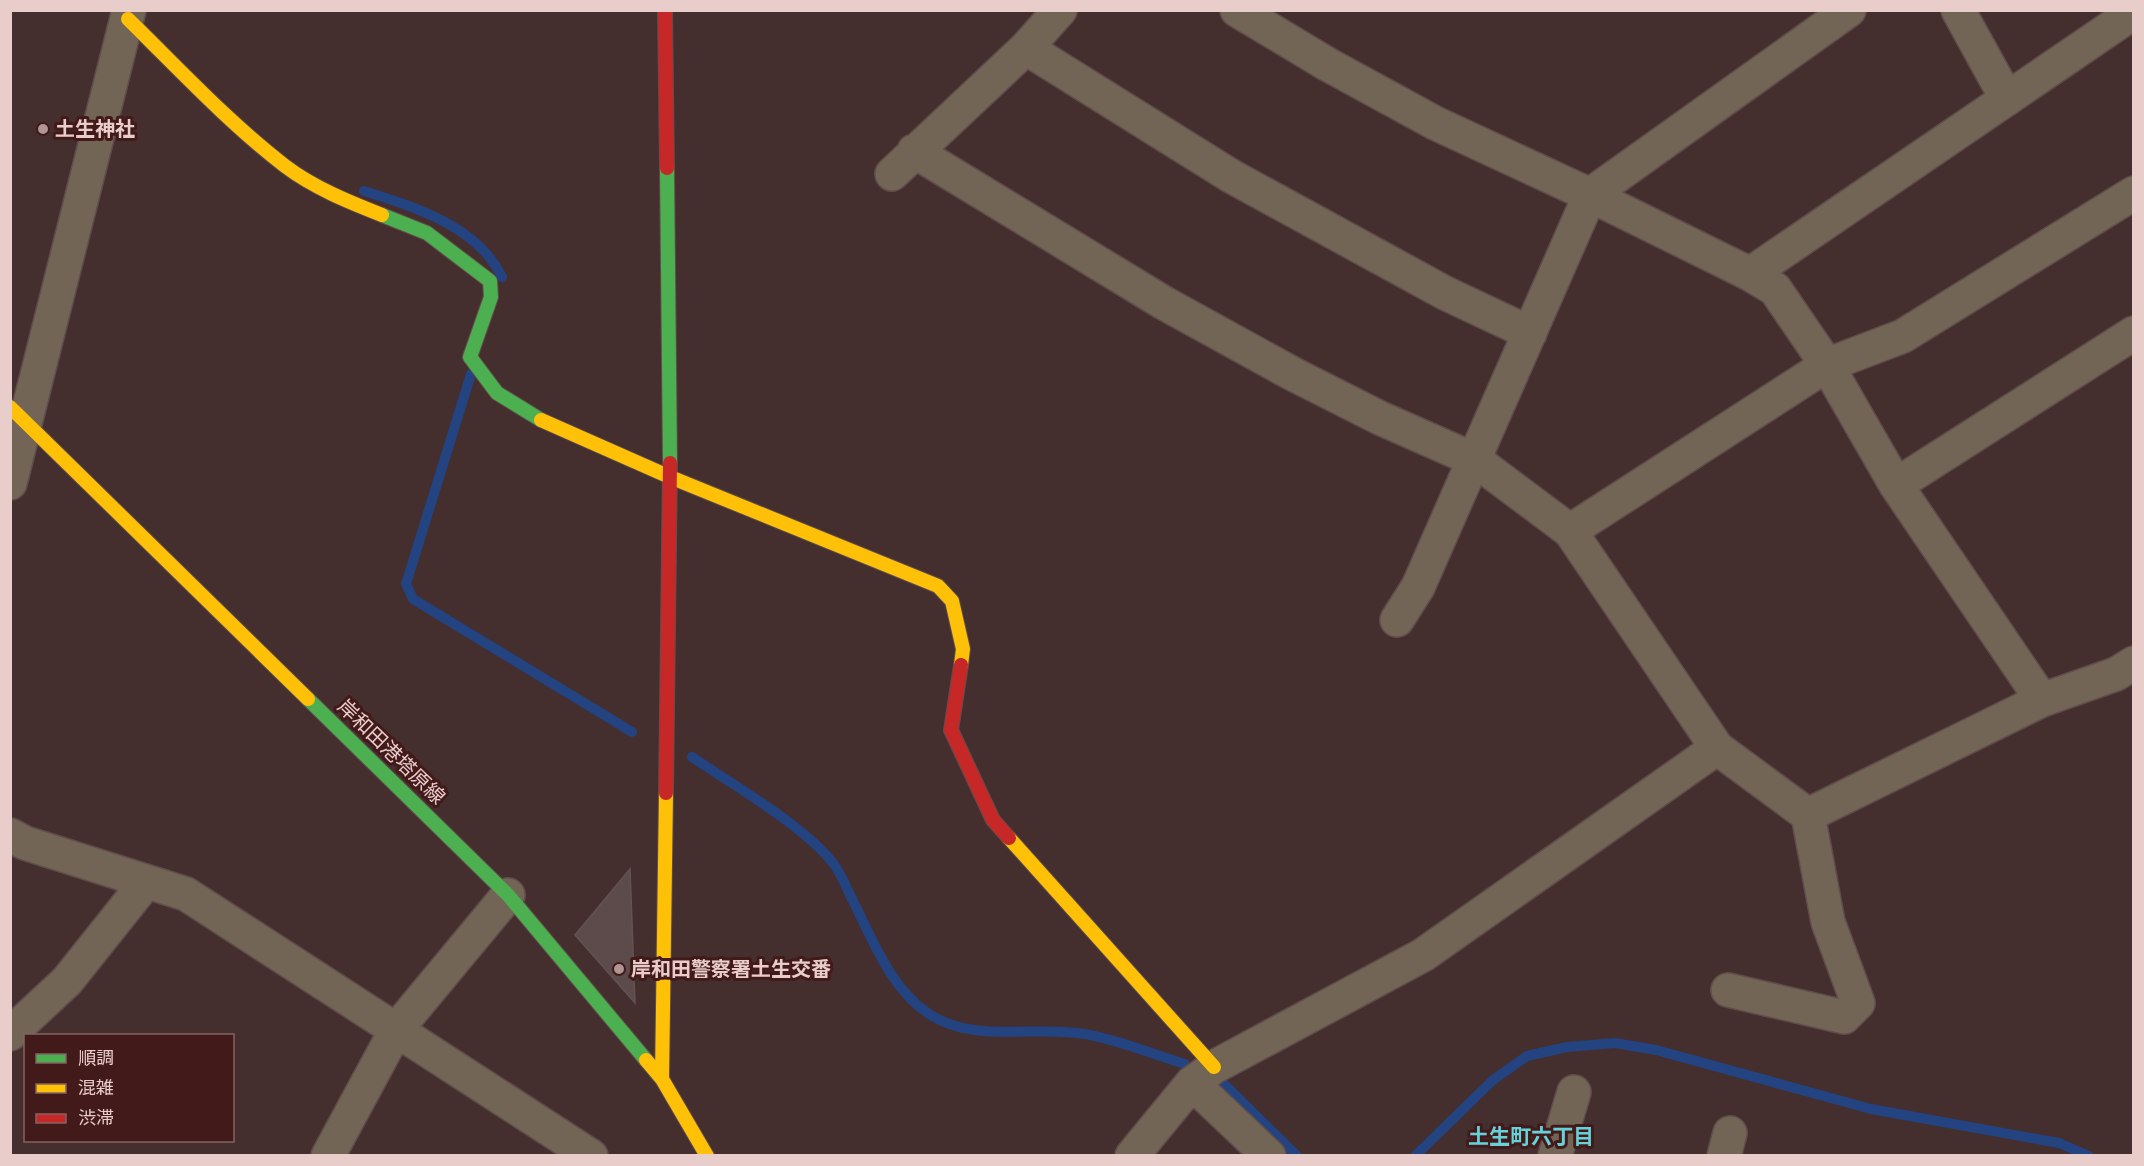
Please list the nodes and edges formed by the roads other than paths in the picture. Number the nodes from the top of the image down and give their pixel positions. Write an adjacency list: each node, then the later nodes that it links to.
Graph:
1 (665, 10): 20 (street)
2 (1060, 10): 8 (street)
3 (1237, 10): 13 (street)
4 (1849, 10): 13 (street)
5 (1958, 10): 9 (street)
6 (2133, 12): 9 (street)
7 (128, 15): 18 (street); 20 (street)
8 (1026, 48): 10 (street); 15 (street)
9 (2007, 99): 14 (street)
10 (914, 151): 11 (street); 19 (street)
11 (892, 174)
12 (2133, 193): 17 (street)
13 (1590, 195): 14 (street); 15 (street)
14 (1750, 274): 17 (street)
15 (1530, 333): 19 (street)
16 (2133, 333): 22 (street)
17 (1827, 365): 22 (street); 23 (street)
18 (17, 413): 21 (street); 31 (street, 岸和田港塔原線)
19 (1475, 460): 23 (street); 24 (street)
20 (670, 477): 35 (street); 36 (street)
21 (10, 483)
22 (1896, 484): 26 (street)
23 (1570, 531): 27 (street)
24 (1397, 620)
25 (2133, 663): 26 (street)
26 (2042, 700): 28 (street)
27 (1717, 748): 28 (street); 35 (street)
28 (1808, 816): 32 (street)
29 (10, 835): 30 (street)
30 (146, 882): 33 (street); 34 (street)
31 (508, 895): 33 (street); 36 (street, 岸和田港塔原線)
32 (1728, 990)
33 (396, 1030): 38 (street); 39 (street)
34 (10, 1034)
35 (1203, 1075): 41 (street); 42 (street)
36 (662, 1079): 40 (street, 岸和田港塔原線)
37 (1574, 1092): 43 (street)
38 (328, 1155)
39 (591, 1155)
40 (707, 1155)
41 (1132, 1155)
42 (1269, 1155)
43 (1555, 1155)

